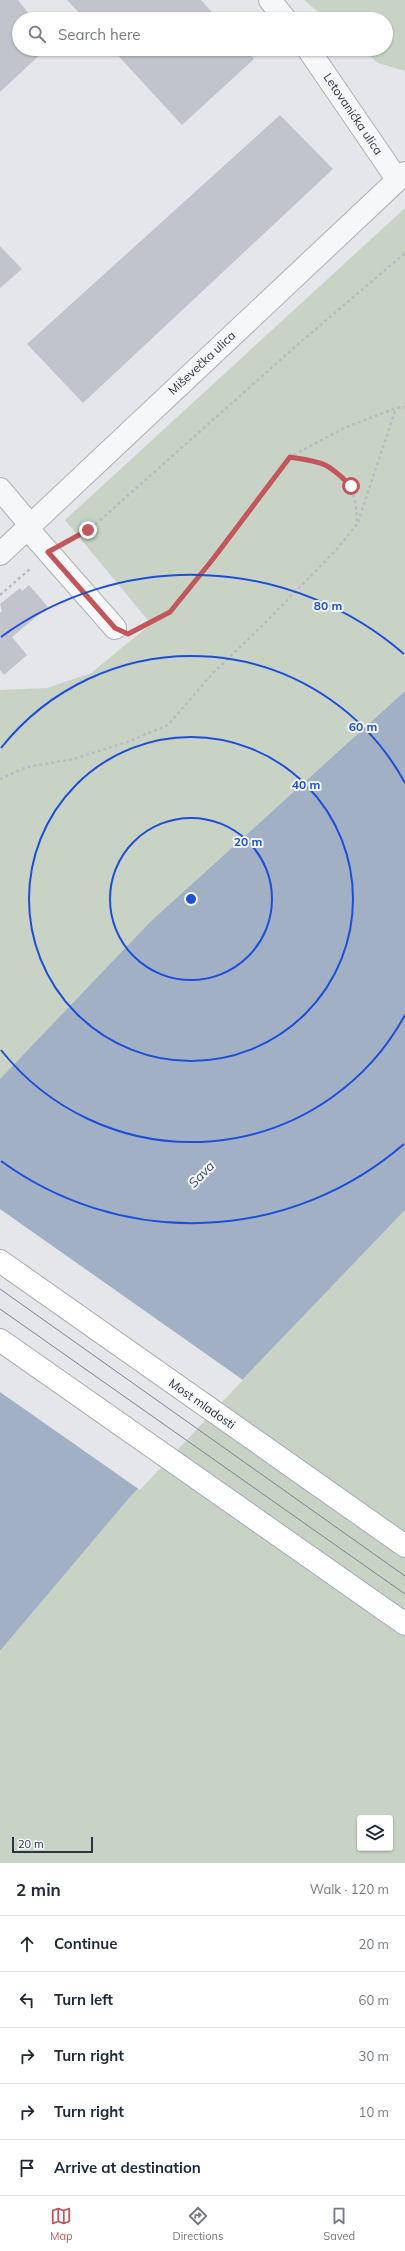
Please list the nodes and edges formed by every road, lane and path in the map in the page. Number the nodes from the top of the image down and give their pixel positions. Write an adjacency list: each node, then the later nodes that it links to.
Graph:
1 (270, 0): 2 (street)
2 (279, 12)
3 (313, 56): 4 (street, Letovanićka ulica)
4 (401, 176): 11 (street, Miševečka ulica)
5 (405, 253): 12 (path)
6 (405, 407): 7 (path)
7 (396, 408): 8 (path); 10 (path)
8 (290, 457): 10 (path); 15 (path)
9 (0, 490): 11 (street)
10 (357, 524): 16 (path)
11 (29, 527): 12 (street); 13 (street, Miševečka ulica)
12 (48, 552): 14 (path); 15 (street)
13 (0, 554)
14 (0, 595)
15 (115, 628)
16 (0, 779)
17 (0, 1261): 19 (main road, Most mladosti)
18 (0, 1340): 20 (main road)
19 (405, 1546)
20 (405, 1624)

